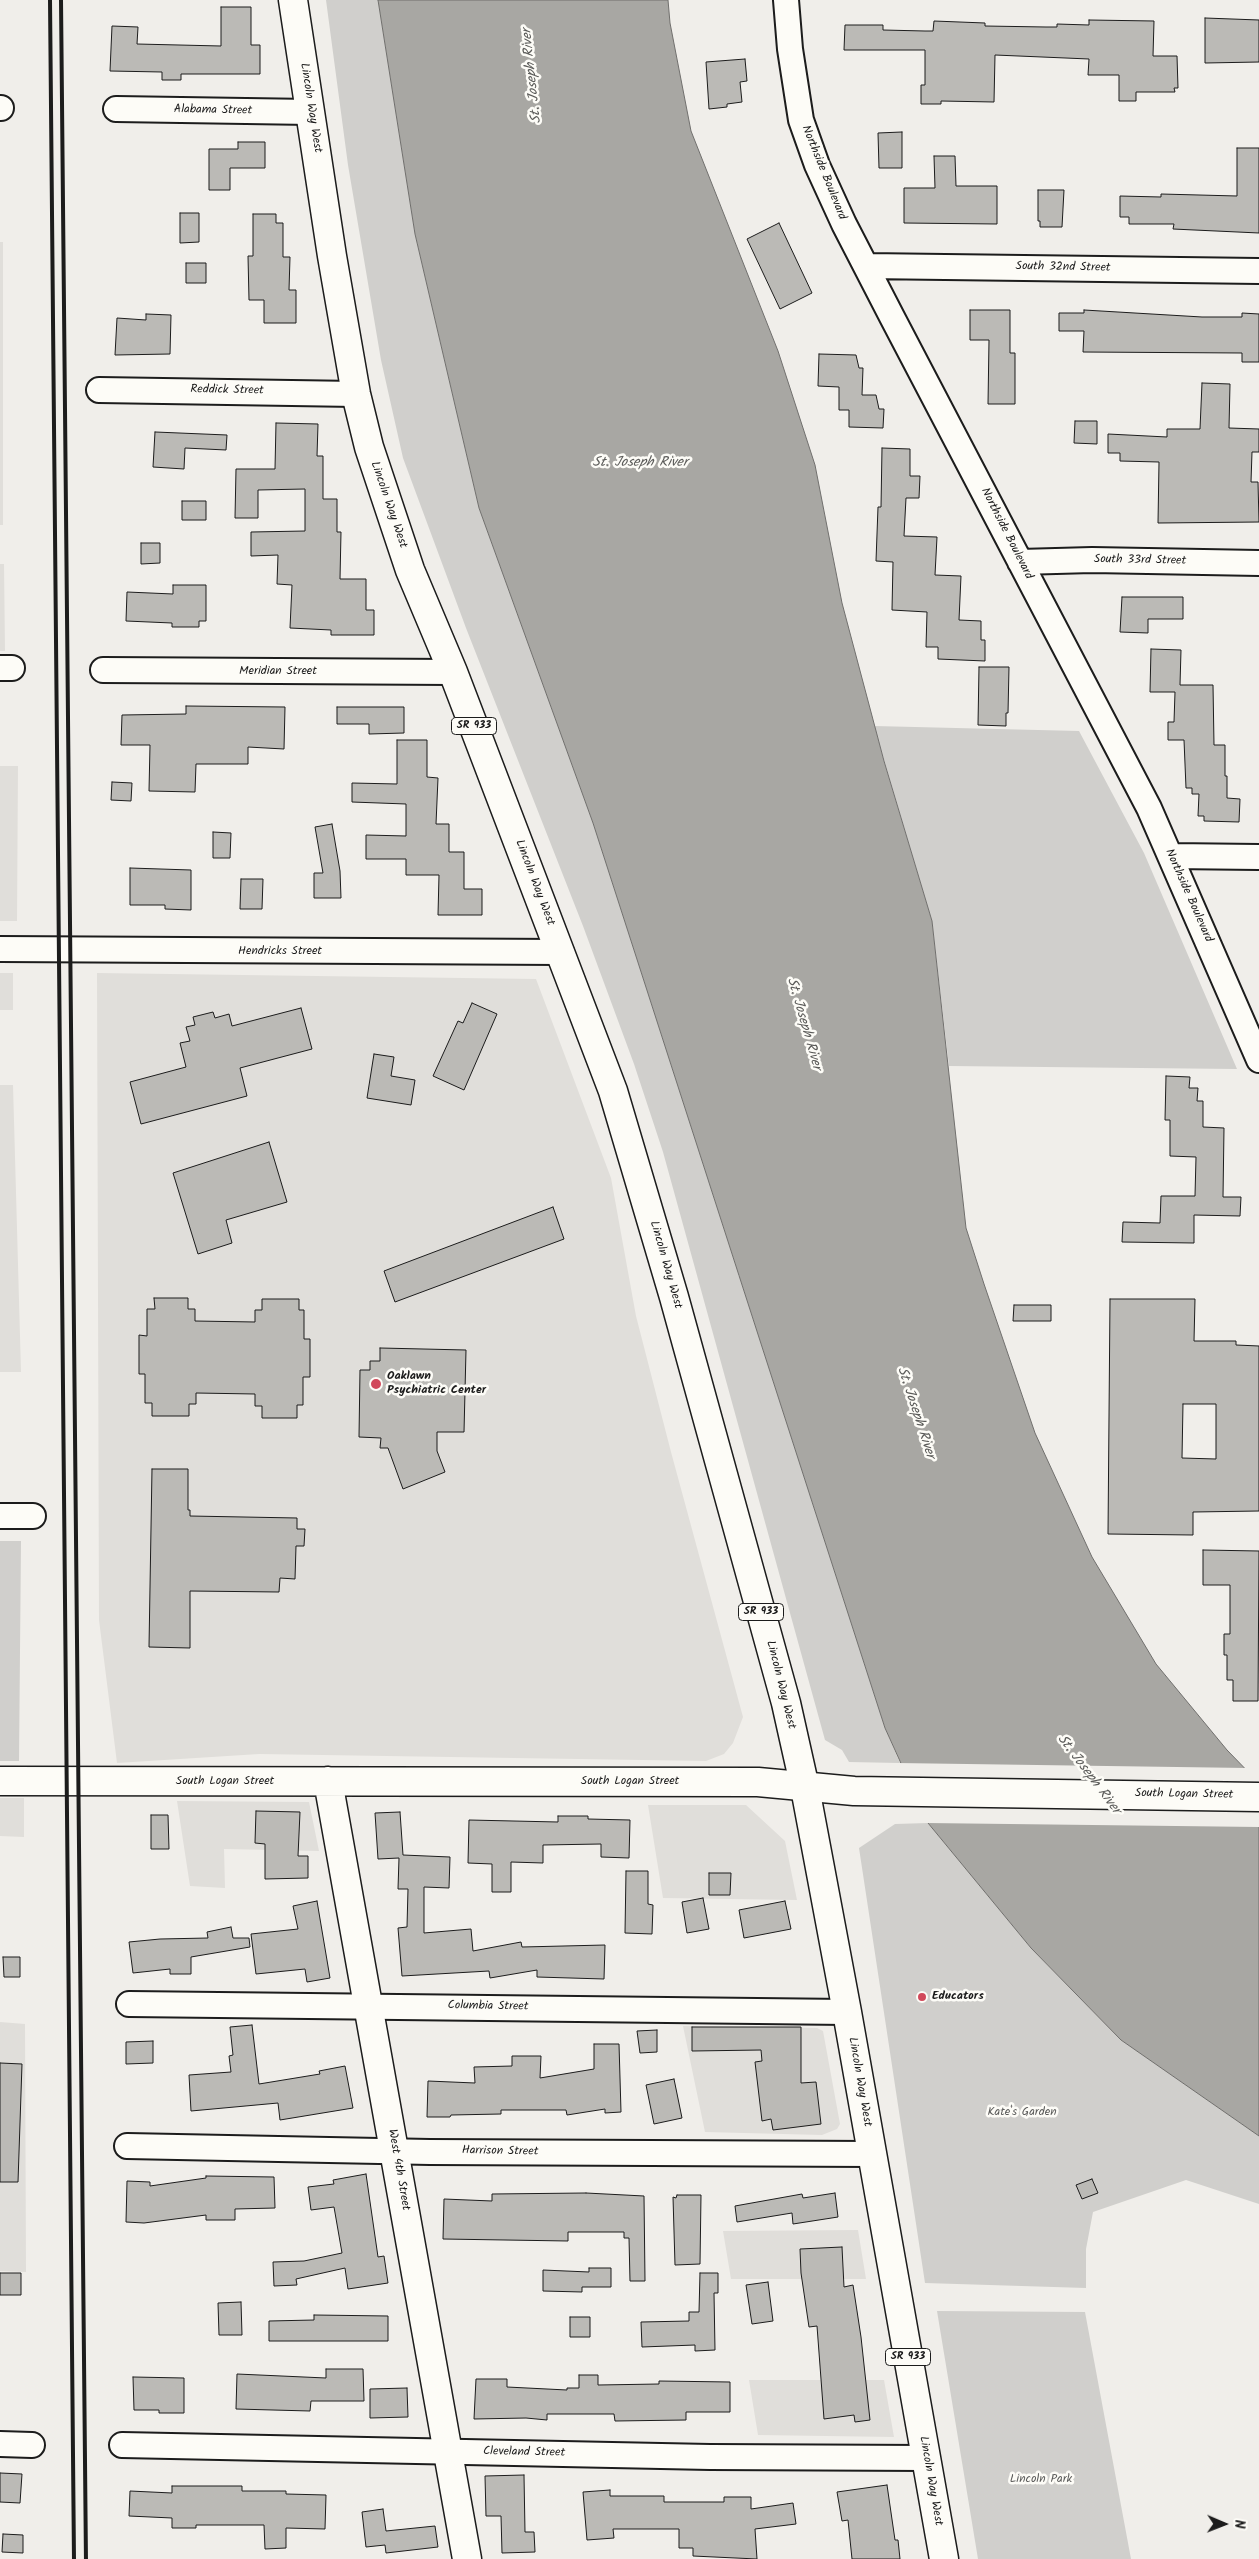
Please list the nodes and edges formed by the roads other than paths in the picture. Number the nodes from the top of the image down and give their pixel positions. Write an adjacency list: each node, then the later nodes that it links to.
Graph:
1 (293, 0): 4 (main road, Lincoln Way West / SR 933)
2 (786, 0): 5 (street, Northside Boulevard)
3 (116, 109): 4 (street, Alabama Street)
4 (310, 112): 8 (main road, Lincoln Way West / SR 933)
5 (867, 266): 6 (street, South 32nd Street); 9 (street, Northside Boulevard)
6 (1259, 271)
7 (99, 390): 8 (street, Reddick Street)
8 (356, 394): 12 (main road, Lincoln Way West / SR 933)
9 (1020, 562): 10 (street, South 33rd Street); 13 (street, Northside Boulevard)
10 (1259, 563)
11 (103, 670): 12 (street, Meridian Street)
12 (453, 672): 16 (main road, Lincoln Way West / SR 933)
13 (1171, 856): 14 (street); 17 (street, Northside Boulevard)
14 (1259, 857)
15 (0, 949): 16 (street, Hendricks Street)
16 (561, 952): 22 (main road, Lincoln Way West / SR 933)
17 (1259, 1060)
18 (0, 1516): 19 (street)
19 (33, 1516)
20 (328, 1781): 21 (main road, South Logan Street); 22 (main road, South Logan Street); 25 (main road, West 4th Street)
21 (0, 1782)
22 (805, 1788): 23 (main road, South Logan Street); 26 (main road, Lincoln Way West / SR 933)
23 (1259, 1796)
24 (129, 2004): 25 (street, Columbia Street)
25 (368, 2005): 26 (street, Columbia Street); 28 (main road, West 4th Street)
26 (847, 2012): 29 (main road, Lincoln Way West / SR 933)
27 (127, 2146): 28 (street, Harrison Street)
28 (395, 2151): 29 (street, Harrison Street); 33 (main road, West 4th Street)
29 (872, 2154): 34 (main road, Lincoln Way West / SR 933)
30 (0, 2444): 31 (street)
31 (32, 2445)
32 (122, 2445): 33 (street, Cleveland Street)
33 (448, 2452): 34 (street, Cleveland Street); 35 (main road, West 4th Street)
34 (927, 2458): 36 (main road, Lincoln Way West / SR 933)
35 (467, 2559)
36 (944, 2559)

